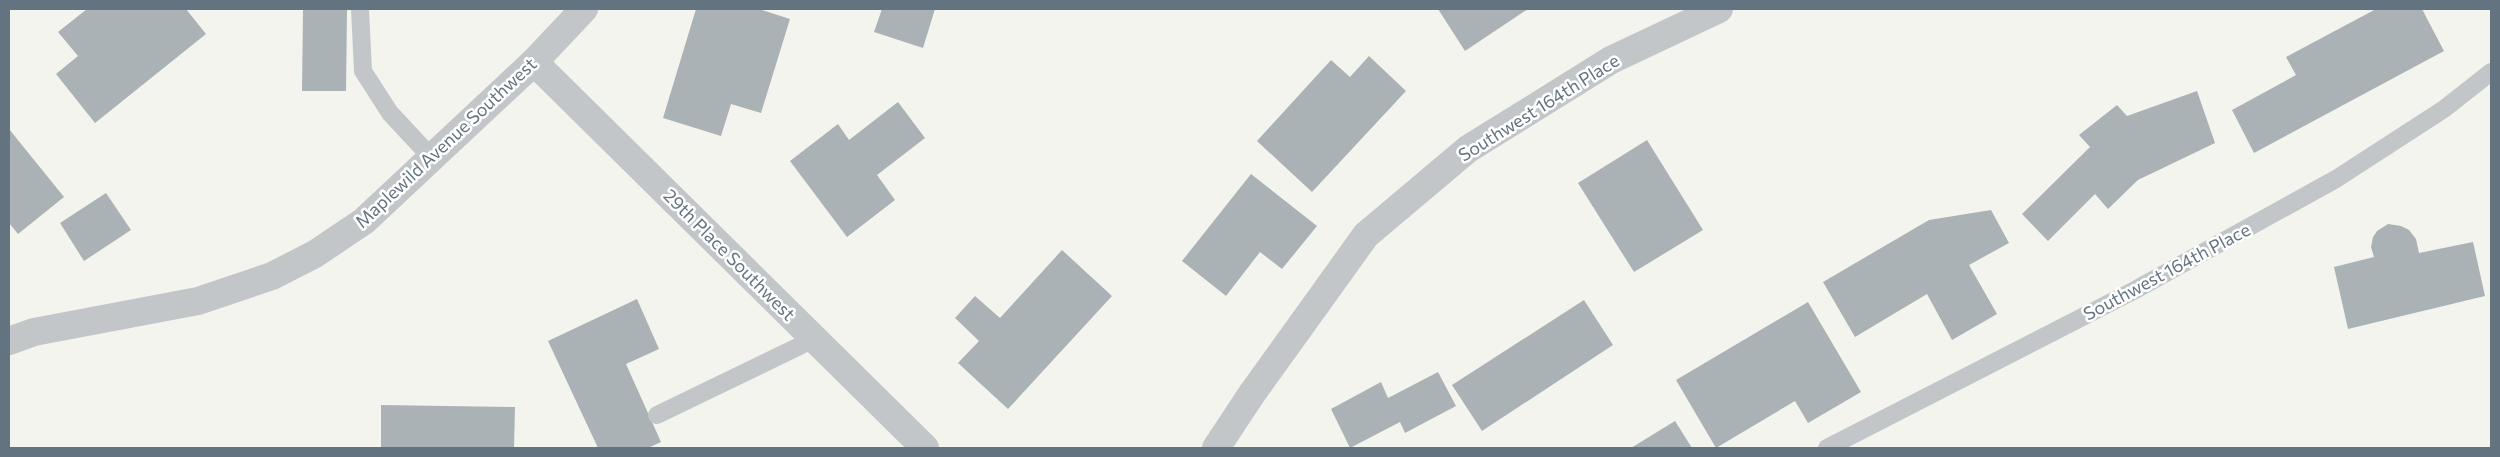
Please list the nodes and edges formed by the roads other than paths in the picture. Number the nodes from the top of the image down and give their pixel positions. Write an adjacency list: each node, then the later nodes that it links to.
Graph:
1 (360, 9): 6 (lane)
2 (584, 9): 4 (street, Maplewild Avenue Southwest)
3 (1719, 9): 11 (street, Southwest 164th Place)
4 (534, 62): 6 (street, Maplewild Avenue Southwest); 7 (street, 29th Place Southwest)
5 (2491, 72): 12 (lane, Southwest 164th Place)
6 (432, 158): 8 (street, Maplewild Avenue Southwest)
7 (814, 339): 9 (lane); 10 (street, 29th Place Southwest)
8 (9, 341)
9 (657, 415)
10 (924, 448)
11 (1216, 448)
12 (1827, 448)

